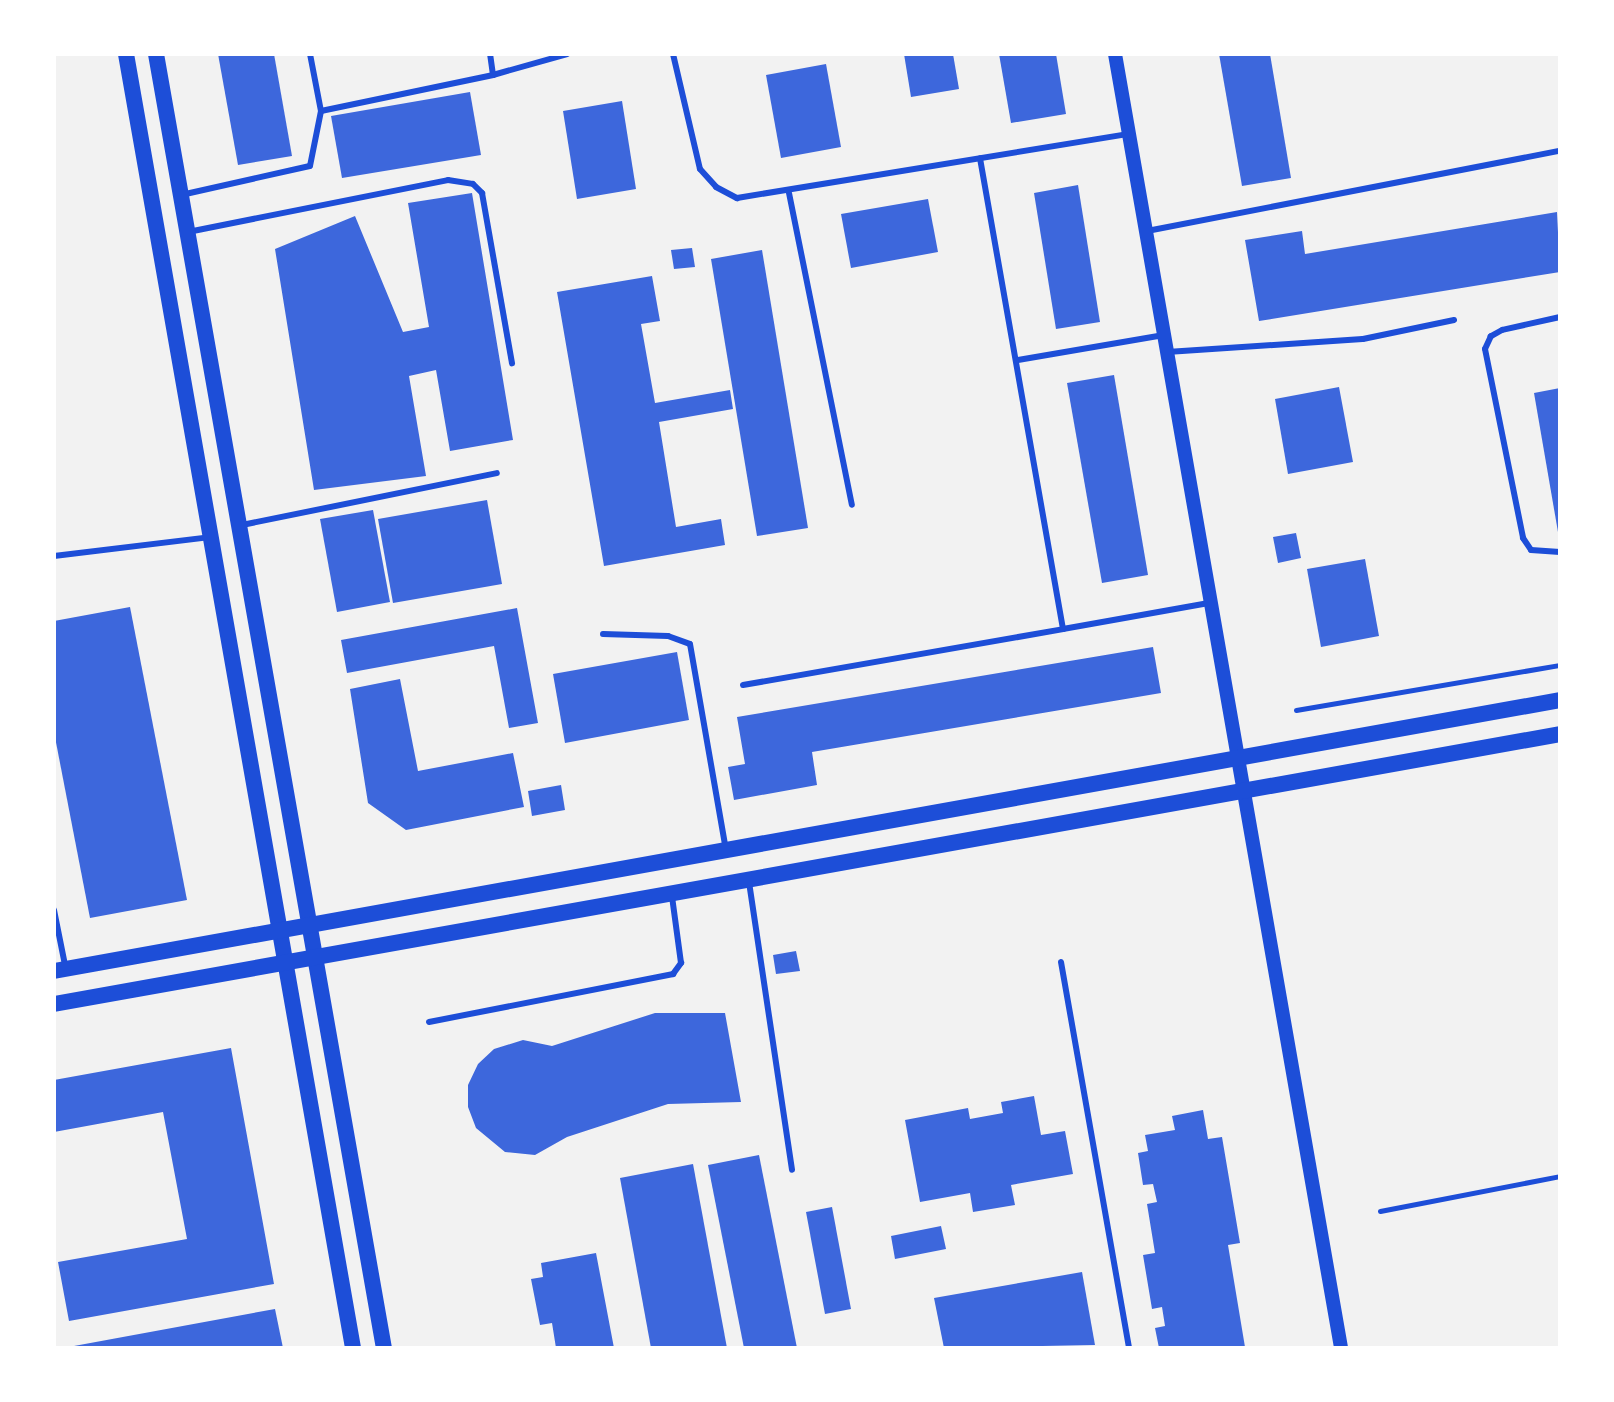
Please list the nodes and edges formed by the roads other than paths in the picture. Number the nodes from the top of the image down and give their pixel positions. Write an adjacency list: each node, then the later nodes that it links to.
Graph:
1 (126, 54): 26 (main road)
2 (156, 54): 14 (main road)
3 (310, 54): 9 (lane)
4 (490, 54): 8 (lane)
5 (567, 54): 8 (lane)
6 (673, 54): 13 (lane)
7 (1115, 54): 10 (street)
8 (493, 75): 9 (lane)
9 (321, 111): 14 (lane)
10 (1129, 134): 12 (lane); 15 (street)
11 (1560, 151): 15 (lane)
12 (980, 158): 13 (lane); 21 (lane)
13 (789, 193): 24 (lane)
14 (181, 195): 16 (main road)
15 (1146, 231): 19 (street)
16 (188, 232): 22 (lane); 25 (main road)
17 (1560, 317): 27 (lane)
18 (1454, 320): 20 (lane)
19 (1164, 335): 20 (street); 21 (lane)
20 (1167, 352): 29 (street)
21 (1018, 360): 30 (lane)
22 (512, 363)
23 (497, 473): 25 (lane)
24 (852, 505)
25 (240, 526): 41 (main road)
26 (210, 537): 28 (lane); 42 (main road)
27 (1560, 552)
28 (54, 556)
29 (1211, 603): 30 (lane); 35 (street)
30 (1063, 629): 32 (lane)
31 (603, 634): 37 (lane)
32 (743, 685)
33 (1560, 700): 35 (main road)
34 (1560, 734): 36 (main road)
35 (1237, 759): 36 (street); 37 (main road)
36 (1244, 794): 38 (main road); 53 (street)
37 (726, 850): 41 (main road)
38 (749, 882): 39 (main road); 49 (lane)
39 (672, 896): 43 (main road); 48 (lane)
40 (54, 910): 46 (lane)
41 (310, 925): 42 (main road); 43 (main road)
42 (281, 931): 45 (main road); 46 (main road)
43 (315, 960): 45 (main road); 51 (main road)
44 (1061, 962): 52 (lane)
45 (285, 965): 47 (main road); 50 (main road)
46 (60, 970)
47 (54, 1004)
48 (429, 1022)
49 (792, 1170)
50 (353, 1348)
51 (384, 1348)
52 (1129, 1348)
53 (1341, 1348)

